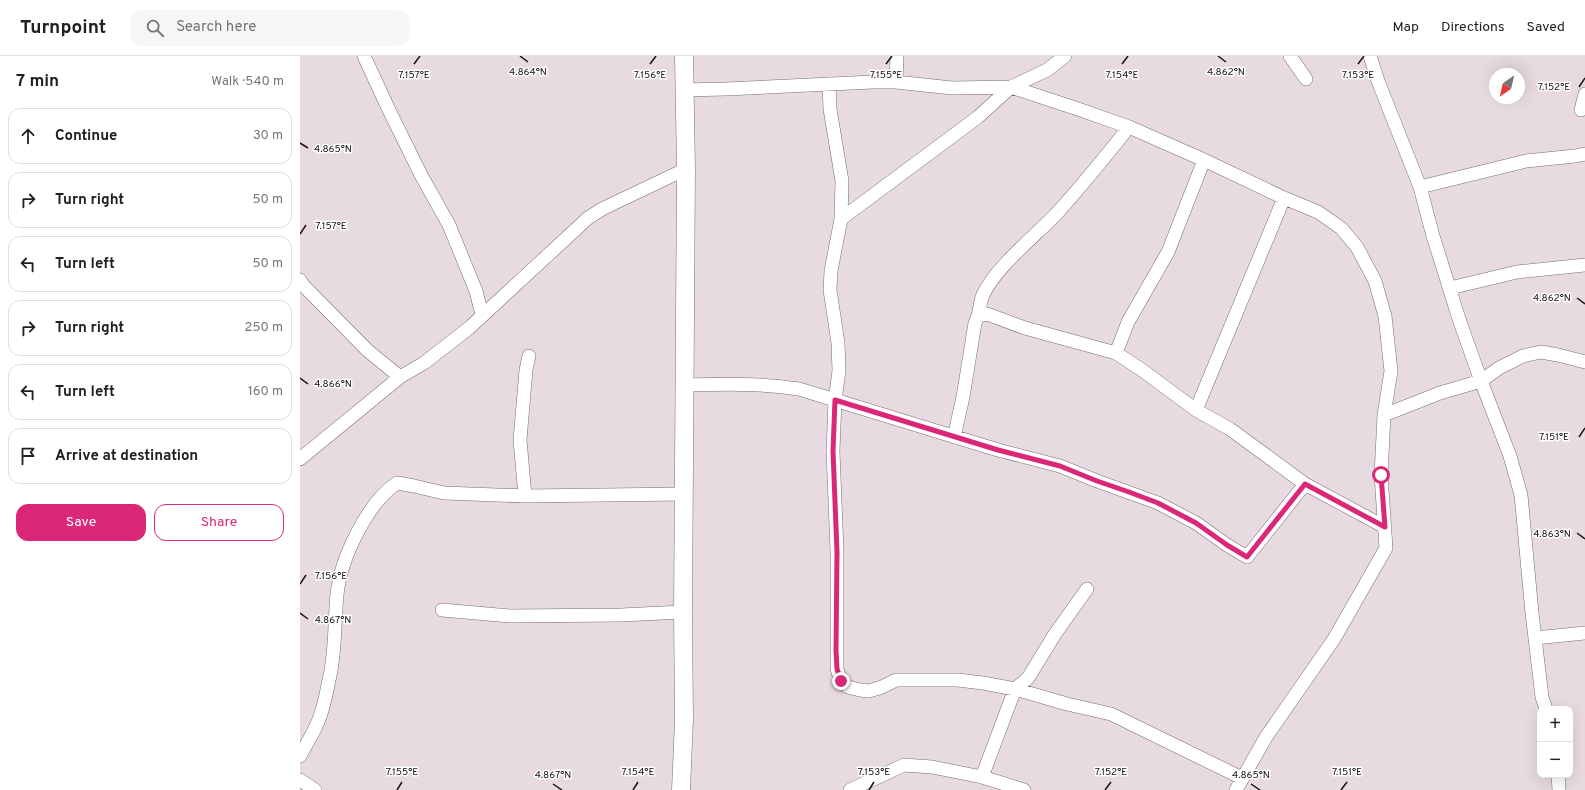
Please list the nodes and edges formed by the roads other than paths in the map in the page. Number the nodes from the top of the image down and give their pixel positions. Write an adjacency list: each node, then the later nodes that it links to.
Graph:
1 (364, 56): 24 (street)
2 (684, 56): 11 (main road)
3 (897, 56): 8 (street)
4 (1065, 56): 10 (street)
5 (1290, 56): 7 (street)
6 (1370, 56): 18 (street)
7 (1306, 80)
8 (896, 82): 9 (street); 10 (street)
9 (830, 84): 11 (street); 20 (street)
10 (1011, 87): 14 (street); 20 (street)
11 (684, 90): 17 (main road)
12 (1585, 94): 13 (street)
13 (1582, 110)
14 (1129, 127): 16 (street); 27 (street)
15 (1585, 154): 18 (street)
16 (1204, 160): 19 (street); 28 (street)
17 (686, 169): 25 (street); 33 (main road)
18 (1420, 187): 23 (street)
19 (1284, 198): 35 (street); 36 (street)
20 (841, 219): 34 (street)
21 (1585, 264): 23 (street)
22 (301, 284): 31 (street)
23 (1450, 288): 32 (street)
24 (476, 291): 25 (street); 26 (street)
25 (498, 302): 26 (street)
26 (482, 315): 31 (street)
27 (978, 316): 28 (street); 37 (street)
28 (1116, 353): 35 (street)
29 (529, 356): 41 (street)
30 (1585, 362): 32 (street)
31 (400, 377): 38 (street)
32 (1481, 381): 36 (street); 47 (street)
33 (684, 385): 34 (street); 40 (main road)
34 (835, 400): 37 (street); 48 (street)
35 (1196, 410): 39 (street)
36 (1384, 415): 42 (street)
37 (954, 437): 39 (street)
38 (300, 459)
39 (1305, 484): 42 (street)
40 (684, 494): 41 (street); 45 (main road)
41 (525, 496): 50 (street)
42 (1385, 527): 52 (street)
43 (1087, 589): 48 (street)
44 (442, 610): 45 (street)
45 (683, 612): 56 (main road)
46 (1585, 633): 47 (street)
47 (1535, 638): 49 (street)
48 (1015, 689): 51 (street); 52 (street)
49 (1545, 706)
50 (300, 756)
51 (982, 777): 57 (street); 58 (street)
52 (1242, 778): 59 (street)
53 (1558, 778): 60 (street)
54 (300, 780): 55 (street)
55 (315, 790)
56 (681, 790)
57 (850, 790)
58 (1024, 790)
59 (1236, 790)
60 (1559, 790)

